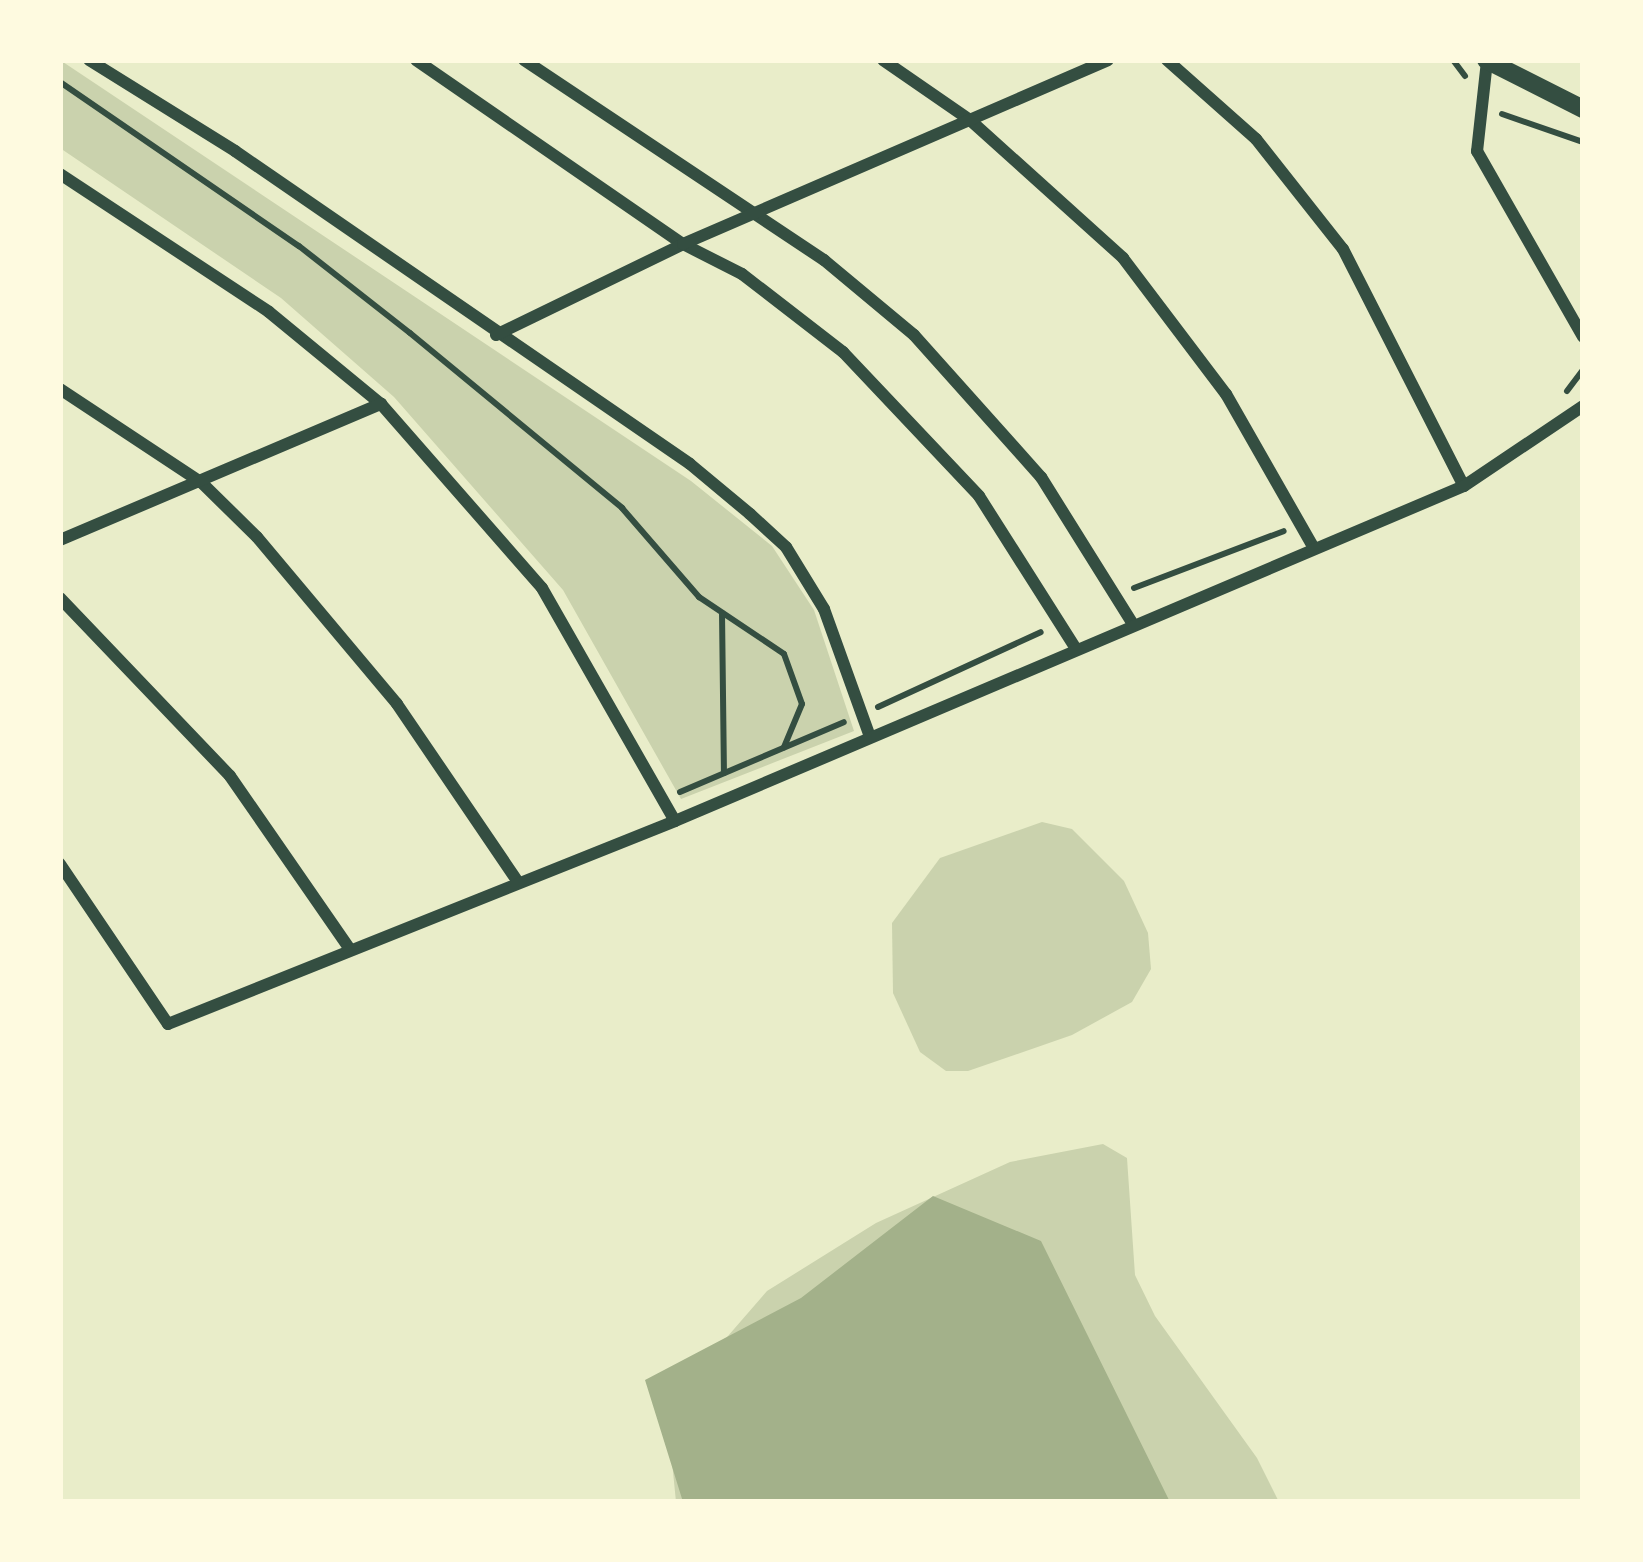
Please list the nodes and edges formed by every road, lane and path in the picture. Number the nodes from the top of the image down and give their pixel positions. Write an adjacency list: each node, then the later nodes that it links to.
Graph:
1 (89, 60): 17 (street)
2 (416, 60): 16 (street)
3 (524, 60): 15 (street)
4 (883, 60): 12 (street)
5 (1108, 60): 12 (street)
6 (1167, 60): 23 (street)
7 (1453, 60): 10 (path)
8 (1487, 60): 10 (street); 11 (street)
9 (60, 82): 27 (path)
10 (1485, 108): 13 (path); 18 (street)
11 (1583, 109)
12 (970, 119): 15 (street); 25 (street)
13 (1583, 142)
14 (60, 174): 20 (street)
15 (754, 212): 16 (street); 28 (street)
16 (683, 244): 17 (street); 29 (street)
17 (496, 335): 30 (street)
18 (1583, 338)
19 (60, 389): 22 (street)
20 (381, 404): 22 (street); 33 (street)
21 (1583, 406): 23 (street)
22 (202, 483): 24 (street); 35 (street)
23 (1464, 486): 25 (street)
24 (60, 540)
25 (1314, 548): 28 (street)
26 (60, 598): 36 (street)
27 (722, 613): 31 (path); 32 (path)
28 (1131, 621): 29 (street)
29 (1075, 647): 30 (street)
30 (870, 737): 33 (street)
31 (784, 747)
32 (724, 773)
33 (675, 821): 35 (street)
34 (60, 864): 36 (street)
35 (516, 879): 36 (street)
36 (349, 948)

